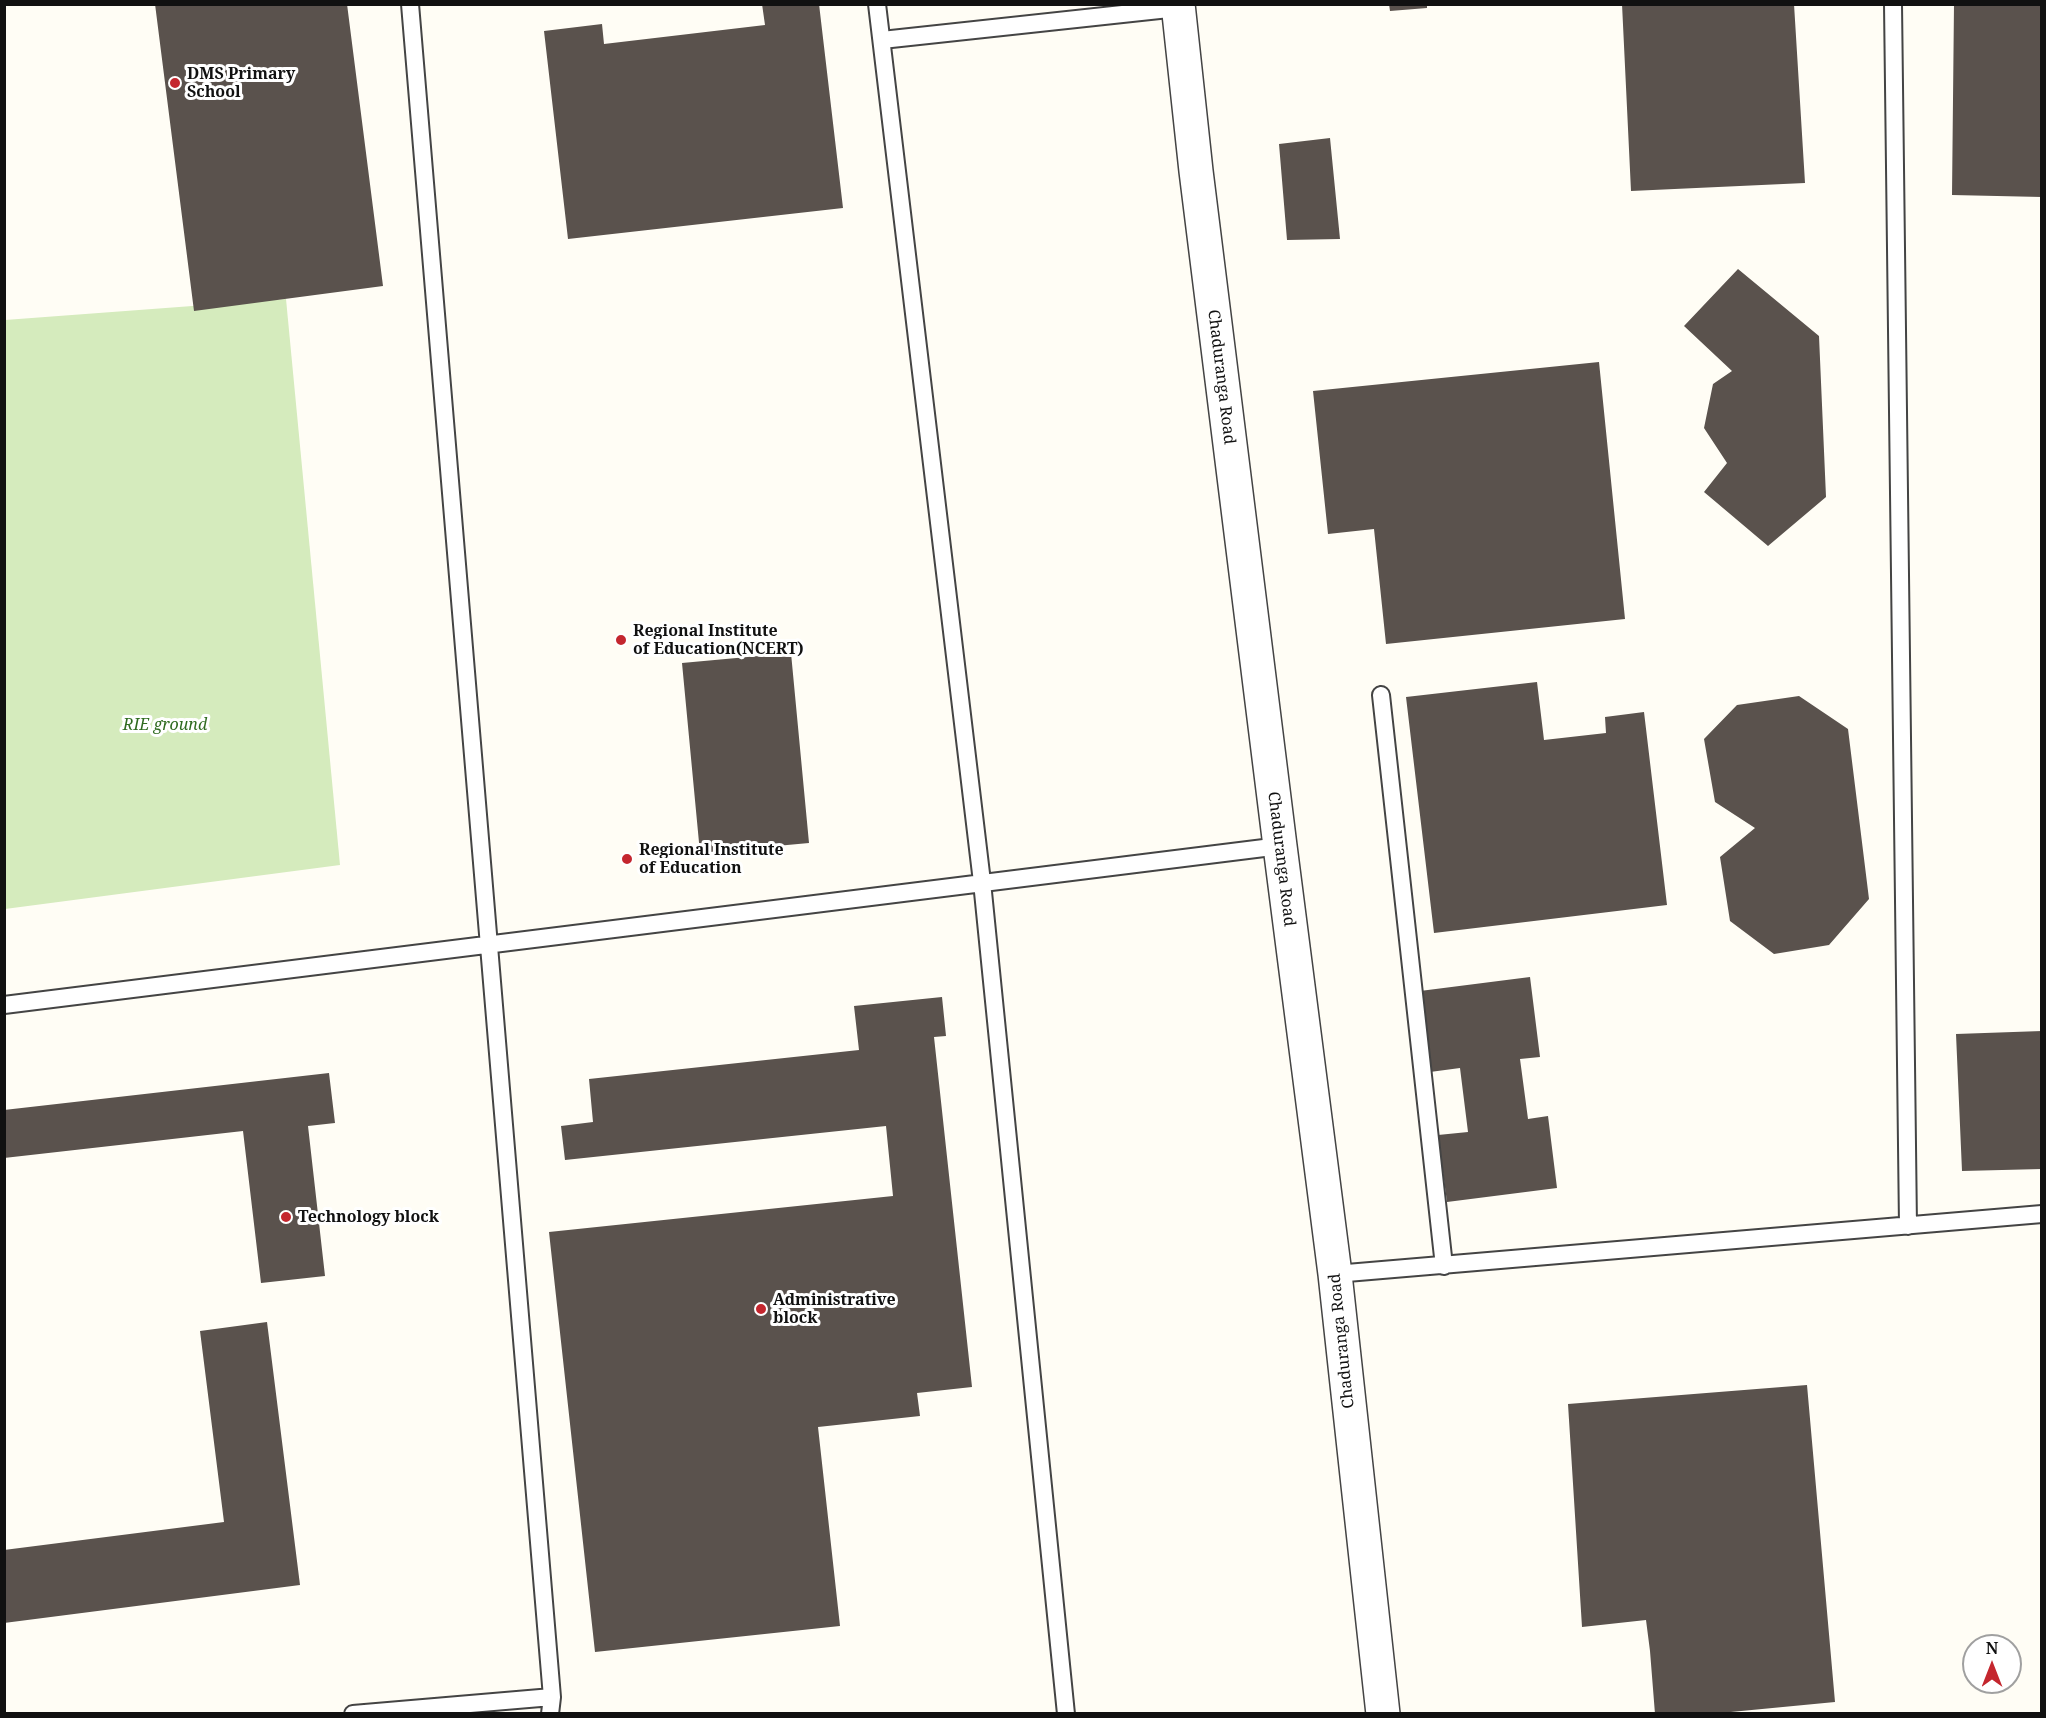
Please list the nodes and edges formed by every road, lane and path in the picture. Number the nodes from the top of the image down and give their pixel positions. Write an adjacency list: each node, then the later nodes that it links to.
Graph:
1 (410, 4): 9 (lane)
2 (878, 4): 5 (lane)
3 (1893, 4): 12 (lane)
4 (1178, 6): 5 (lane); 7 (street, Chaduranga Road)
5 (882, 40): 8 (lane)
6 (1381, 695): 13 (lane)
7 (1280, 846): 8 (lane); 14 (street, Chaduranga Road)
8 (982, 882): 9 (lane); 17 (lane)
9 (488, 945): 10 (lane); 15 (lane)
10 (4, 1005)
11 (2042, 1214): 12 (lane)
12 (1908, 1226): 13 (lane)
13 (1444, 1266): 14 (lane)
14 (1335, 1274): 18 (street, Chaduranga Road)
15 (551, 1705): 16 (lane)
16 (353, 1713)
17 (1066, 1713)
18 (1383, 1713)

